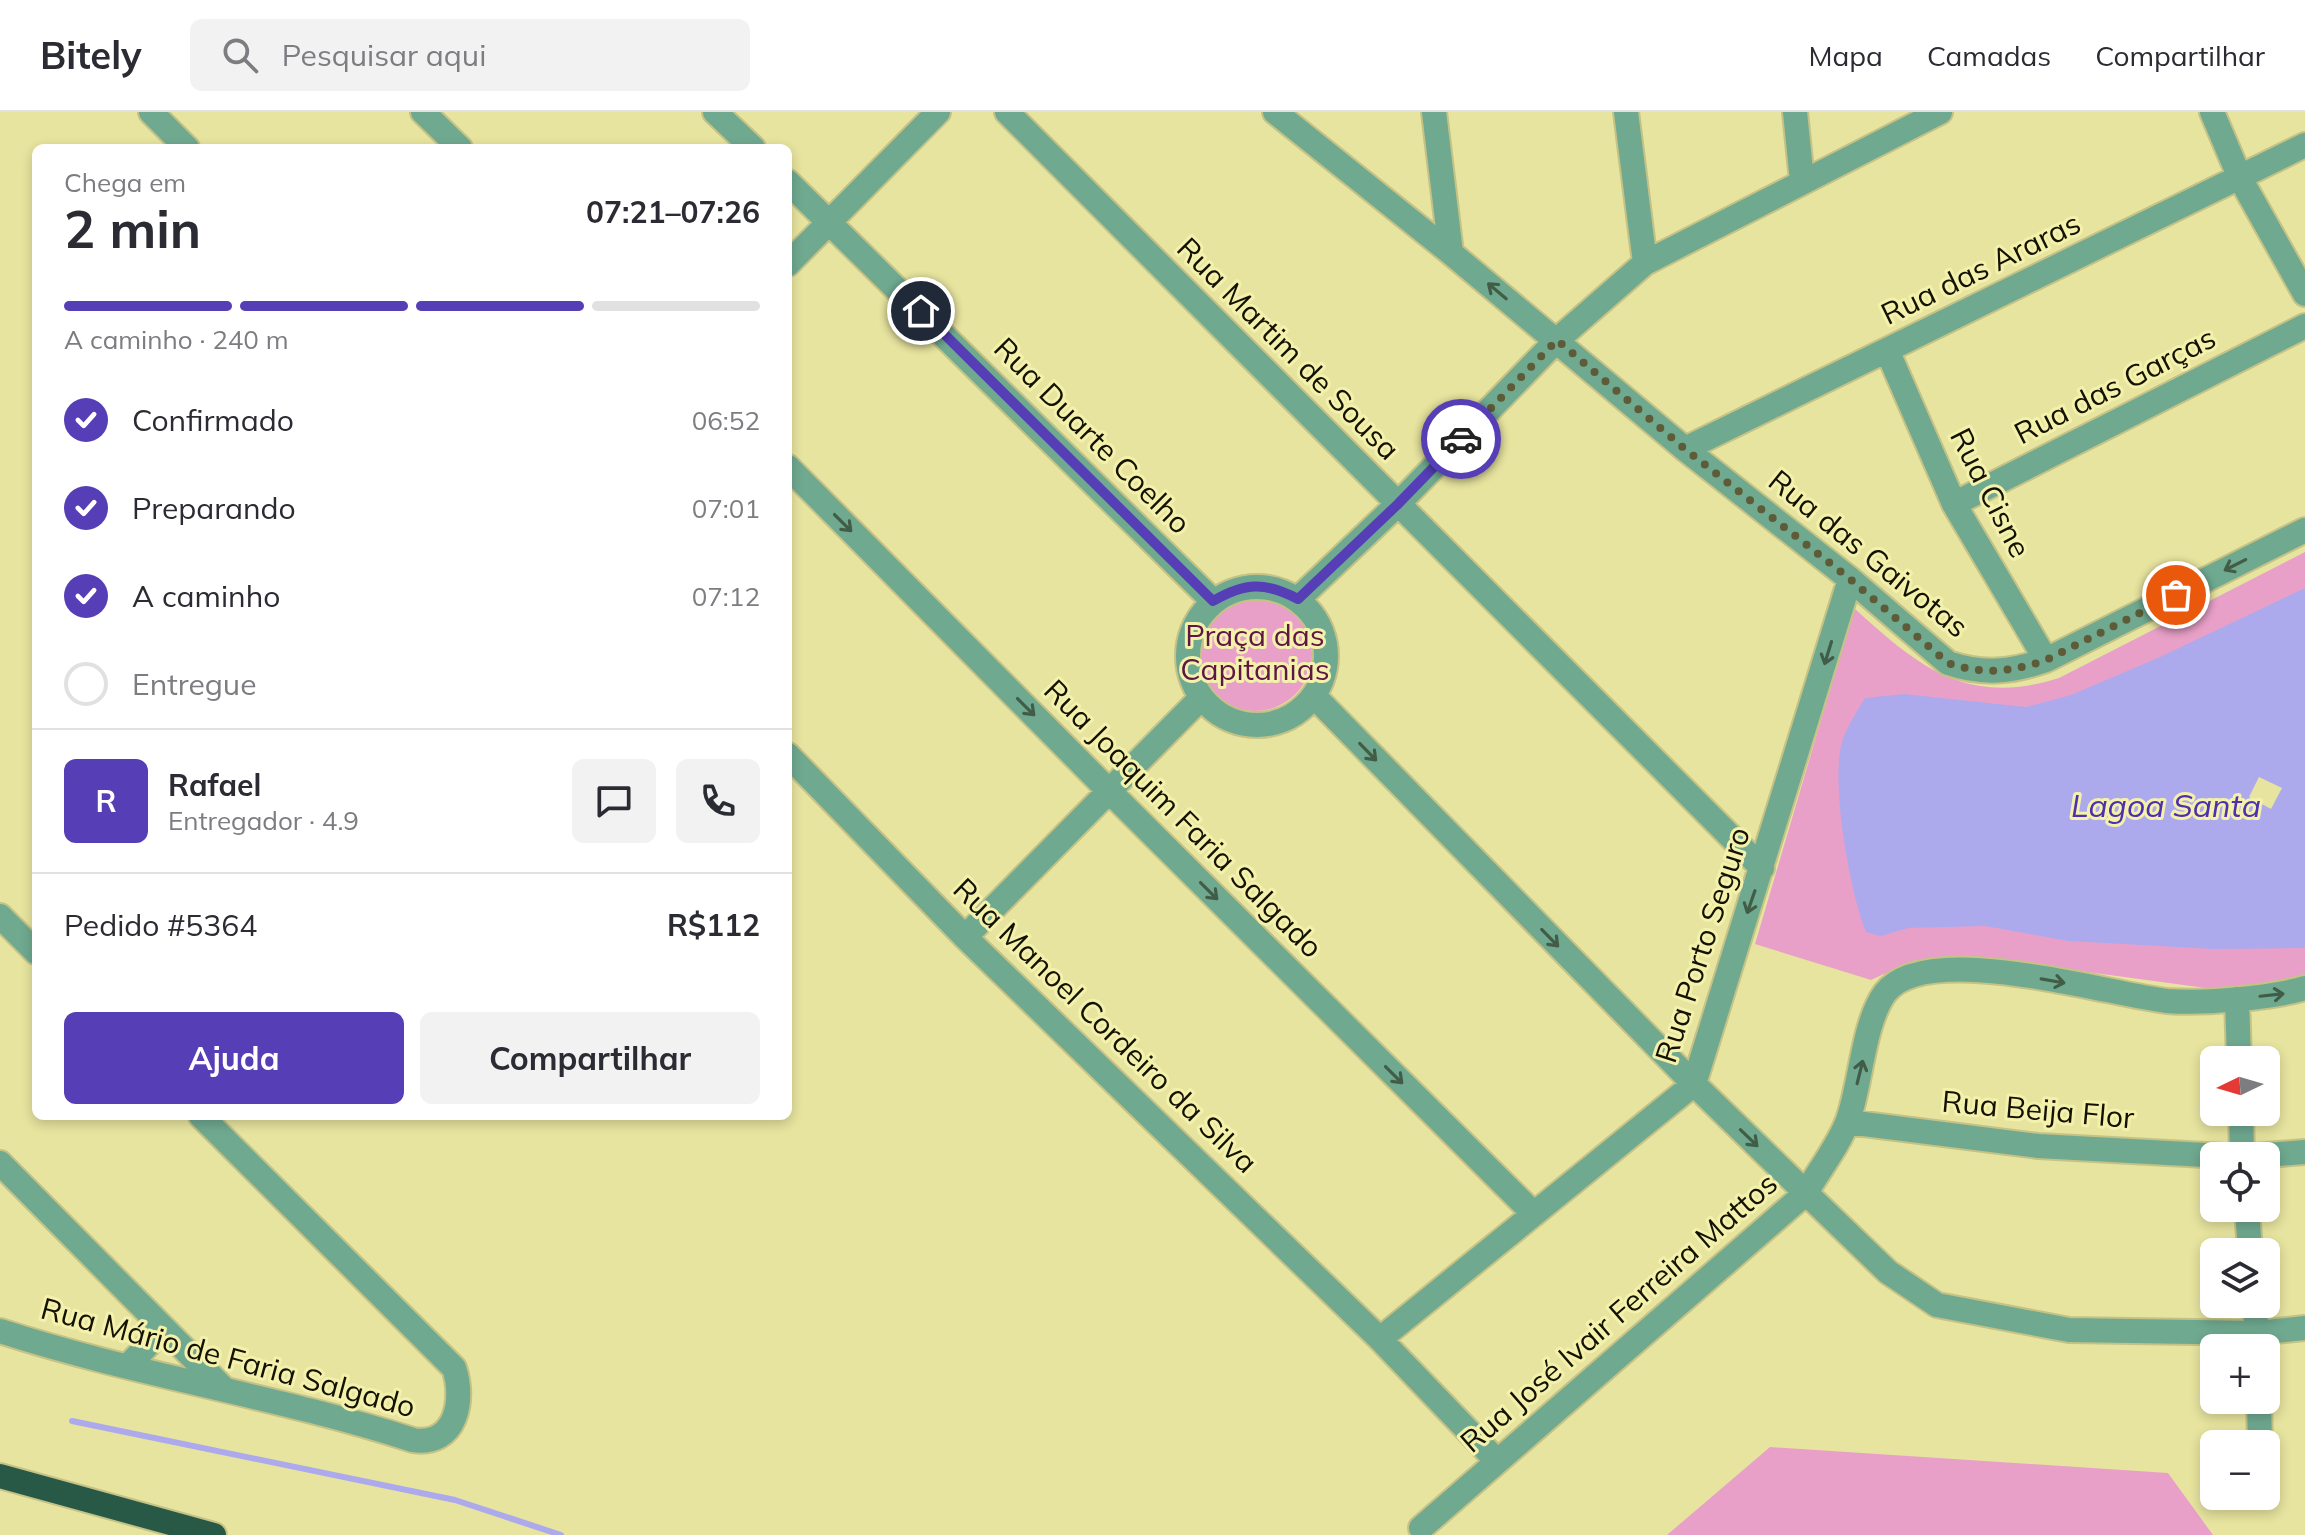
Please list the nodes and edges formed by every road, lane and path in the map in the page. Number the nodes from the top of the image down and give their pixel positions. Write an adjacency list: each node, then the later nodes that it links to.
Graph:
1 (151, 112): 12 (street)
2 (423, 112): 13 (street)
3 (715, 112): 14 (street)
4 (938, 112): 19 (street)
5 (1007, 112): 29 (street, Rua Martim de Sousa)
6 (1275, 112): 20 (street, Rua das Gaivotas)
7 (1434, 112): 20 (street)
8 (1626, 112): 22 (street)
9 (1795, 112): 17 (street)
10 (1940, 112): 17 (street)
11 (2212, 112): 16 (street)
12 (183, 144)
13 (456, 144)
14 (749, 144)
15 (2305, 145): 16 (street, Rua das Araras)
16 (2240, 178): 23 (street); 26 (street, Rua das Araras)
17 (1802, 181): 22 (street)
18 (792, 186): 19 (street, Rua Duarte Coelho)
19 (831, 222): 21 (street); 34 (street, Rua Duarte Coelho)
20 (1451, 253): 25 (street, Rua das Gaivotas, one-way to 20)
21 (792, 260)
22 (1645, 263): 25 (street)
23 (2305, 294)
24 (2305, 326): 30 (street, Rua das Garças)
25 (1557, 340): 27 (street, Rua das Gaivotas); 29 (street)
26 (1887, 350): 27 (street, Rua das Araras); 30 (street, Rua Cisne)
27 (1685, 449): 32 (street, Rua das Gaivotas)
28 (792, 471): 39 (street, Rua Joaquim Faria Salgado, one-way to 39)
29 (1398, 504): 33 (street); 40 (street, Rua Martim de Sousa)
30 (1954, 504): 35 (street, Rua Cisne)
31 (2305, 530): 35 (street, Rua das Gaivotas, one-way to 35)
32 (1850, 579): 35 (street, Rua das Gaivotas); 40 (street, Rua Porto Seguro, one-way to 40)
33 (1298, 599): 34 (street); 36 (street)
34 (1213, 601): 37 (street)
35 (2046, 660)
36 (1314, 696): 37 (street); 47 (street, one-way to 47)
37 (1201, 698): 39 (street)
38 (792, 759): 42 (street, Rua Manoel Cordeiro da Silva)
39 (1110, 792): 42 (street); 55 (street, Rua Joaquim Faria Salgado, one-way to 55)
40 (1762, 868): 47 (street, Rua Porto Seguro, one-way to 47)
41 (3, 926): 43 (street)
42 (965, 937): 61 (street, Rua Manoel Cordeiro da Silva)
43 (32, 949)
44 (2305, 988): 45 (street, Rua José Ivair Ferreira Mattos, one-way to 44)
45 (2237, 999): 46 (street); 49 (street, Rua José Ivair Ferreira Mattos, one-way to 45)
46 (2239, 1046)
47 (1694, 1084): 54 (street, one-way to 54); 55 (street, Rua Porto Seguro)
48 (205, 1120): 63 (street, Rua Mário de Faria Salgado)
49 (1848, 1122): 52 (street, Rua Beija Flor); 54 (street, Rua José Ivair Ferreira Mattos)
50 (2305, 1152): 51 (street)
51 (2280, 1154)
52 (2200, 1155)
53 (0, 1163): 57 (street)
54 (1806, 1193): 60 (street); 64 (street, Rua José Ivair Ferreira Mattos)
55 (1534, 1214): 61 (street, Rua Porto Seguro)
56 (2305, 1328): 59 (street)
57 (163, 1329): 62 (street); 63 (street)
58 (0, 1331): 62 (street, Rua Mário de Faria Salgado)
59 (2280, 1334)
60 (2200, 1337)
61 (1380, 1339): 64 (street, Rua Manoel Cordeiro da Silva)
62 (128, 1366): 63 (street, Rua Mário de Faria Salgado)
63 (225, 1390)
64 (1497, 1461): 66 (street, Rua José Ivair Ferreira Mattos)
65 (0, 1476): 67 (highway)
66 (1421, 1528)
67 (214, 1535)

